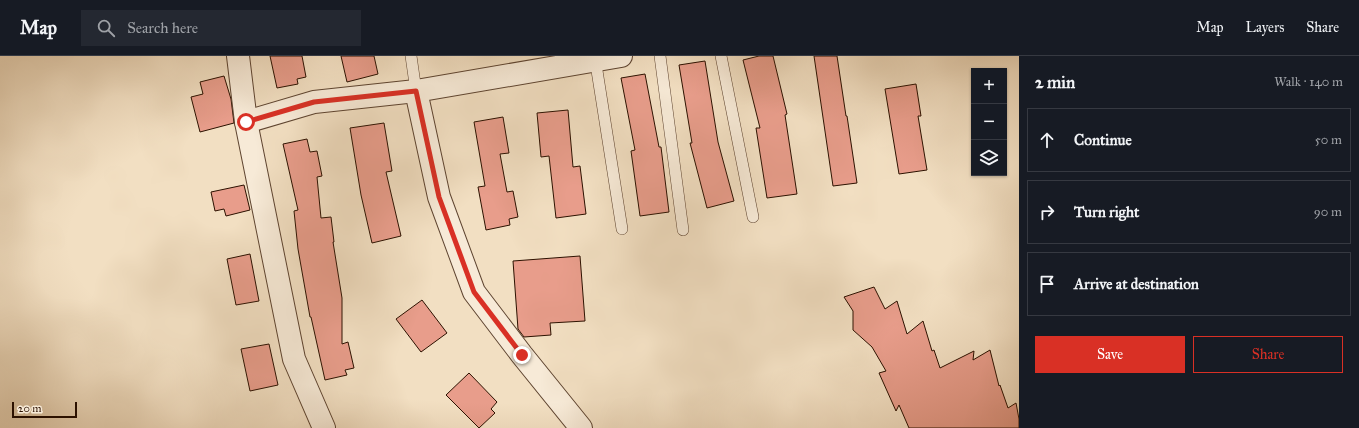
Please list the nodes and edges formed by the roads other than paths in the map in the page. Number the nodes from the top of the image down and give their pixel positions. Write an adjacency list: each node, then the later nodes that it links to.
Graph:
1 (238, 56): 8 (street)
2 (411, 56): 7 (lane)
3 (621, 56): 6 (street)
4 (660, 56): 11 (lane)
5 (721, 56): 9 (lane)
6 (595, 58): 7 (street); 10 (lane)
7 (416, 91): 8 (street); 13 (street)
8 (246, 122): 12 (street)
9 (753, 217)
10 (622, 229)
11 (683, 230)
12 (324, 428)
13 (581, 428)

